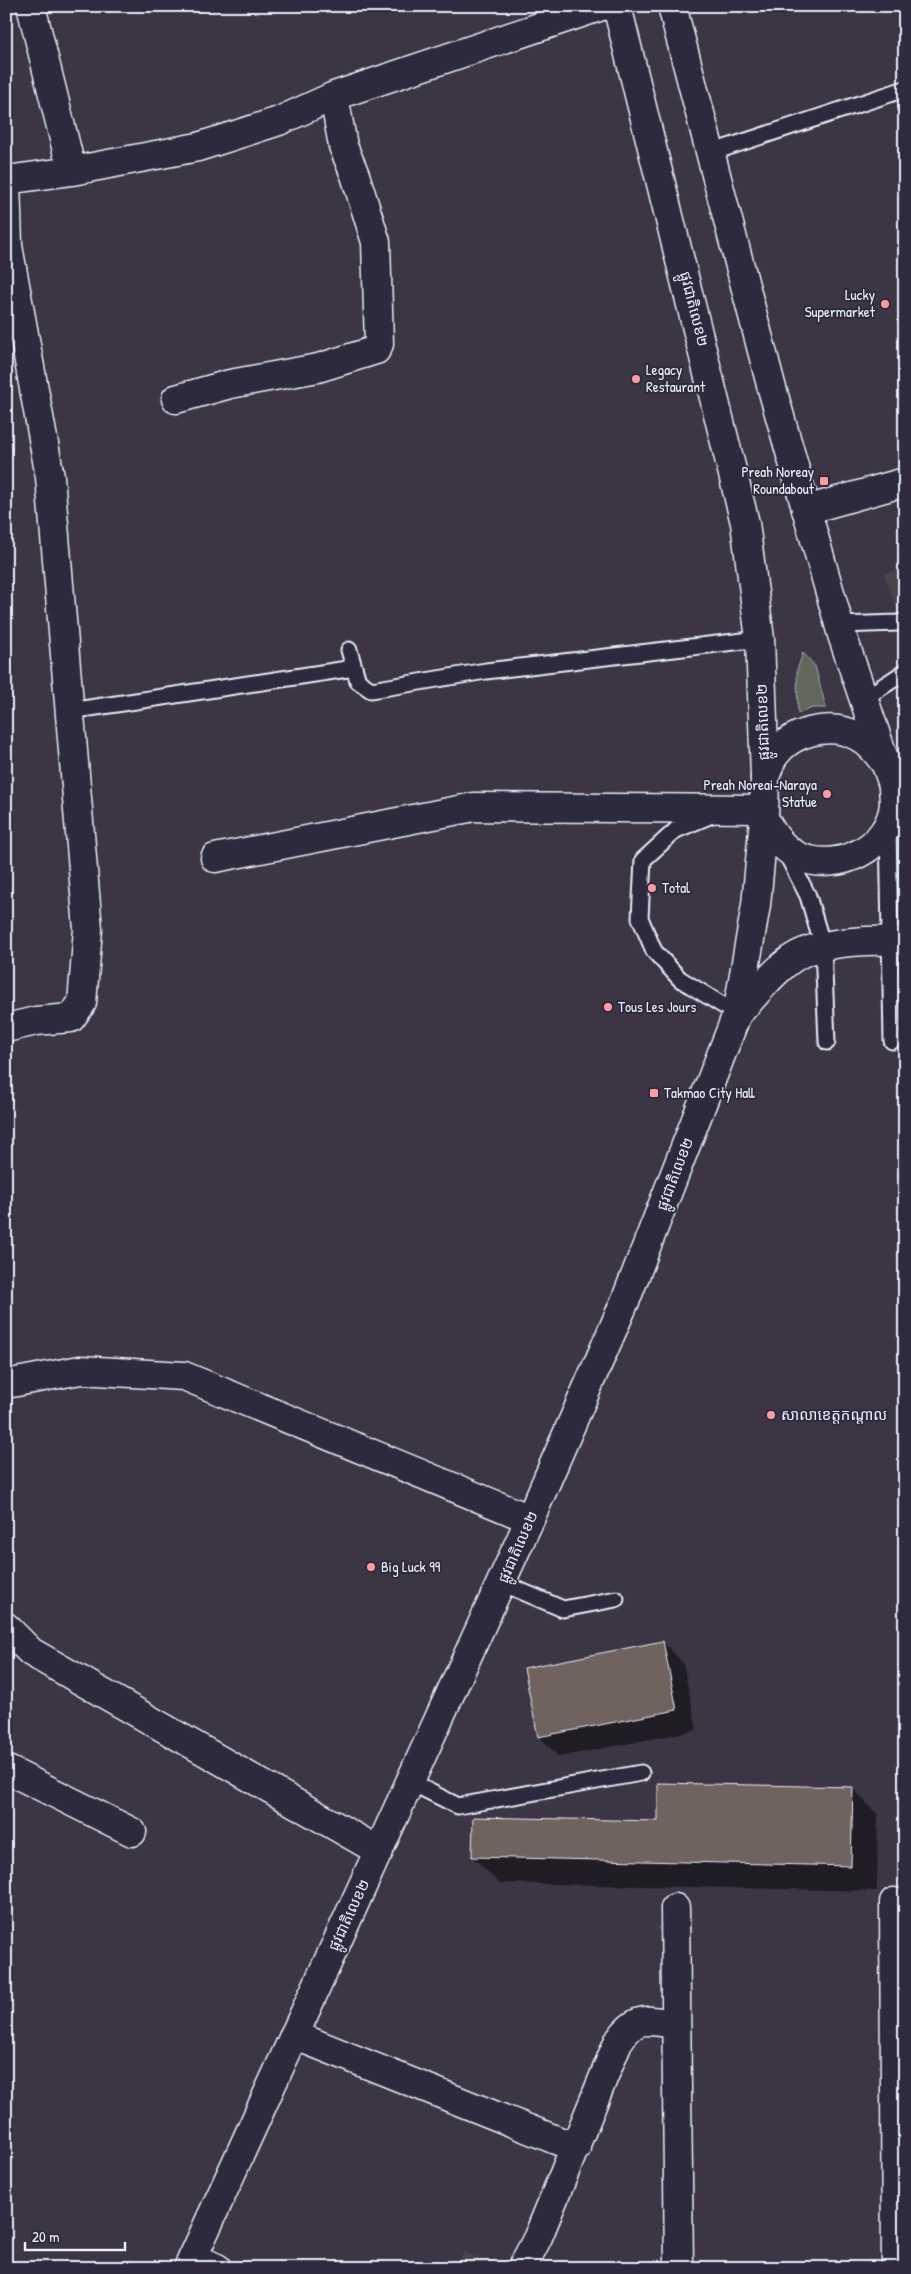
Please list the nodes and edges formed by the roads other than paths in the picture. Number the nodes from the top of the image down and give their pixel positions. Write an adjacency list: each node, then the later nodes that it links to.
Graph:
1 (32, 6): 8 (street)
2 (602, 6): 6 (street)
3 (617, 6): 15 (street, ផ្លូវជាតិលេខ២)
4 (672, 6): 7 (street)
5 (905, 89): 7 (lane)
6 (334, 96): 8 (street); 10 (street)
7 (710, 153): 12 (street)
8 (72, 171): 9 (street)
9 (6, 180): 20 (street)
10 (176, 399)
11 (905, 482): 12 (street)
12 (806, 510): 14 (street)
13 (905, 621): 14 (lane)
14 (840, 625): 19 (street)
15 (760, 639): 17 (lane); 21 (street, ផ្លូវជាតិលេខ២)
16 (349, 650): 17 (lane)
17 (354, 668): 20 (lane)
18 (905, 672): 19 (lane)
19 (863, 699): 22 (street)
20 (70, 711): 30 (street)
21 (765, 777): 22 (street); 24 (street, ផ្លូវជាតិលេខ២)
22 (893, 795): 25 (street); 27 (lane)
23 (727, 808): 24 (street); 26 (street); 29 (lane)
24 (764, 814): 25 (street); 29 (street, ផ្លូវជាតិលេខ២)
25 (782, 845): 28 (lane)
26 (215, 858)
27 (897, 941): 28 (street); 31 (lane)
28 (823, 947): 29 (street); 32 (lane)
29 (737, 1014): 34 (street, ផ្លូវជាតិលេខ២)
30 (6, 1028)
31 (892, 1041)
32 (827, 1042)
33 (6, 1384): 34 (street)
34 (530, 1519): 35 (street, ផ្លូវជាតិលេខ២)
35 (502, 1583): 36 (lane); 40 (street, ផ្លូវជាតិលេខ២)
36 (616, 1599)
37 (6, 1627): 42 (street)
38 (6, 1769): 41 (street)
39 (641, 1773): 40 (lane)
40 (410, 1782): 42 (street, ផ្លូវជាតិលេខ២)
41 (132, 1832)
42 (379, 1851): 46 (street, ផ្លូវជាតិលេខ២)
43 (894, 1902): 51 (street)
44 (675, 1908): 45 (street)
45 (676, 2024): 47 (street); 50 (street)
46 (294, 2036): 47 (street); 48 (street, ផ្លូវជាតិលេខ២)
47 (576, 2148): 49 (street)
48 (200, 2264)
49 (522, 2268)
50 (679, 2268)
51 (896, 2268)

